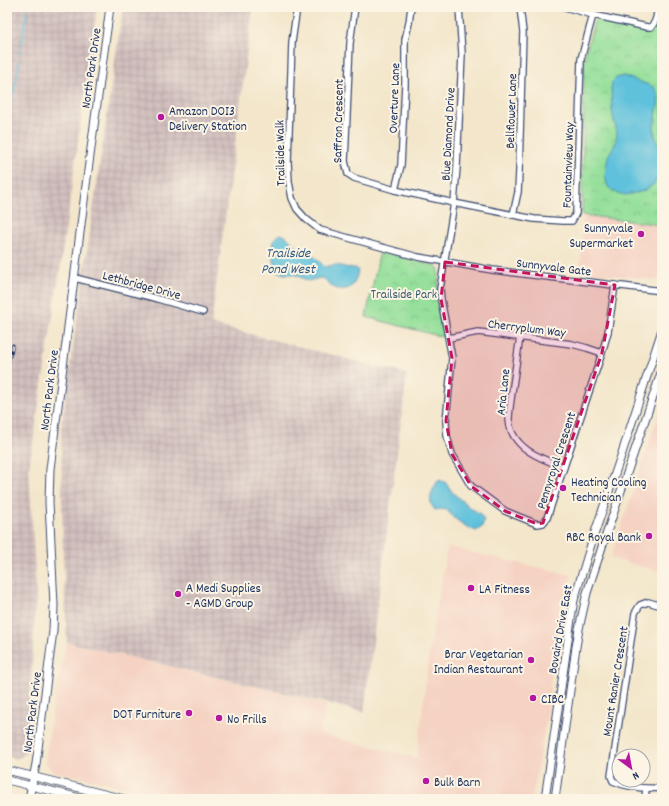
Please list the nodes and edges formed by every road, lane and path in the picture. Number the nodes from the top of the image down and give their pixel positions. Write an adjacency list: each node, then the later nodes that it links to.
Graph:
1 (110, 7): 14 (main road, North Park Drive)
2 (297, 7): 13 (street, Trailside Walk)
3 (355, 7): 10 (street, Saffron Crescent)
4 (411, 7): 10 (street, Overture Lane)
5 (459, 7): 11 (street, Blue Diamond Drive)
6 (520, 7): 12 (street, Bellflower Lane)
7 (565, 7): 9 (street)
8 (657, 7): 9 (street)
9 (593, 15): 12 (street, Fountainview Way)
10 (396, 190): 11 (street, Saffron Crescent)
11 (454, 203): 12 (street, Fountainview Way); 13 (street, Blue Diamond Drive)
12 (512, 215)
13 (445, 262): 15 (street, Sunnyvale Gate); 20 (street, Pennyroyal Crescent)
14 (74, 278): 17 (street, Lethbridge Drive); 28 (main road, North Park Drive)
15 (614, 284): 16 (street, Sunnyvale Gate); 21 (street, Pennyroyal Crescent)
16 (662, 291)
17 (203, 312)
18 (662, 330): 24 (main road, Bovaird Drive East)
19 (520, 337): 20 (street, Cherryplum Way); 21 (street, Cherryplum Way); 23 (street, Aria Lane)
20 (448, 338): 23 (street, Pennyroyal Crescent)
21 (602, 353): 23 (street, Pennyroyal Crescent)
22 (662, 370): 25 (main road, Bovaird Drive East)
23 (564, 467)
24 (593, 538): 25 (main road); 36 (main road, Bovaird Drive East)
25 (602, 547): 37 (main road, Bovaird Drive East)
26 (662, 606): 32 (street, Mount Ranier Crescent)
27 (7, 770): 28 (main road)
28 (34, 777): 30 (main road, North Park Drive); 35 (main road)
29 (7, 780): 30 (main road)
30 (31, 786): 33 (main road, North Park Drive); 34 (main road)
31 (662, 788): 32 (street, Mount Ranier Crescent)
32 (646, 789): 38 (street)
33 (29, 799)
34 (84, 799)
35 (124, 799)
36 (545, 799)
37 (555, 799)
38 (645, 799)

